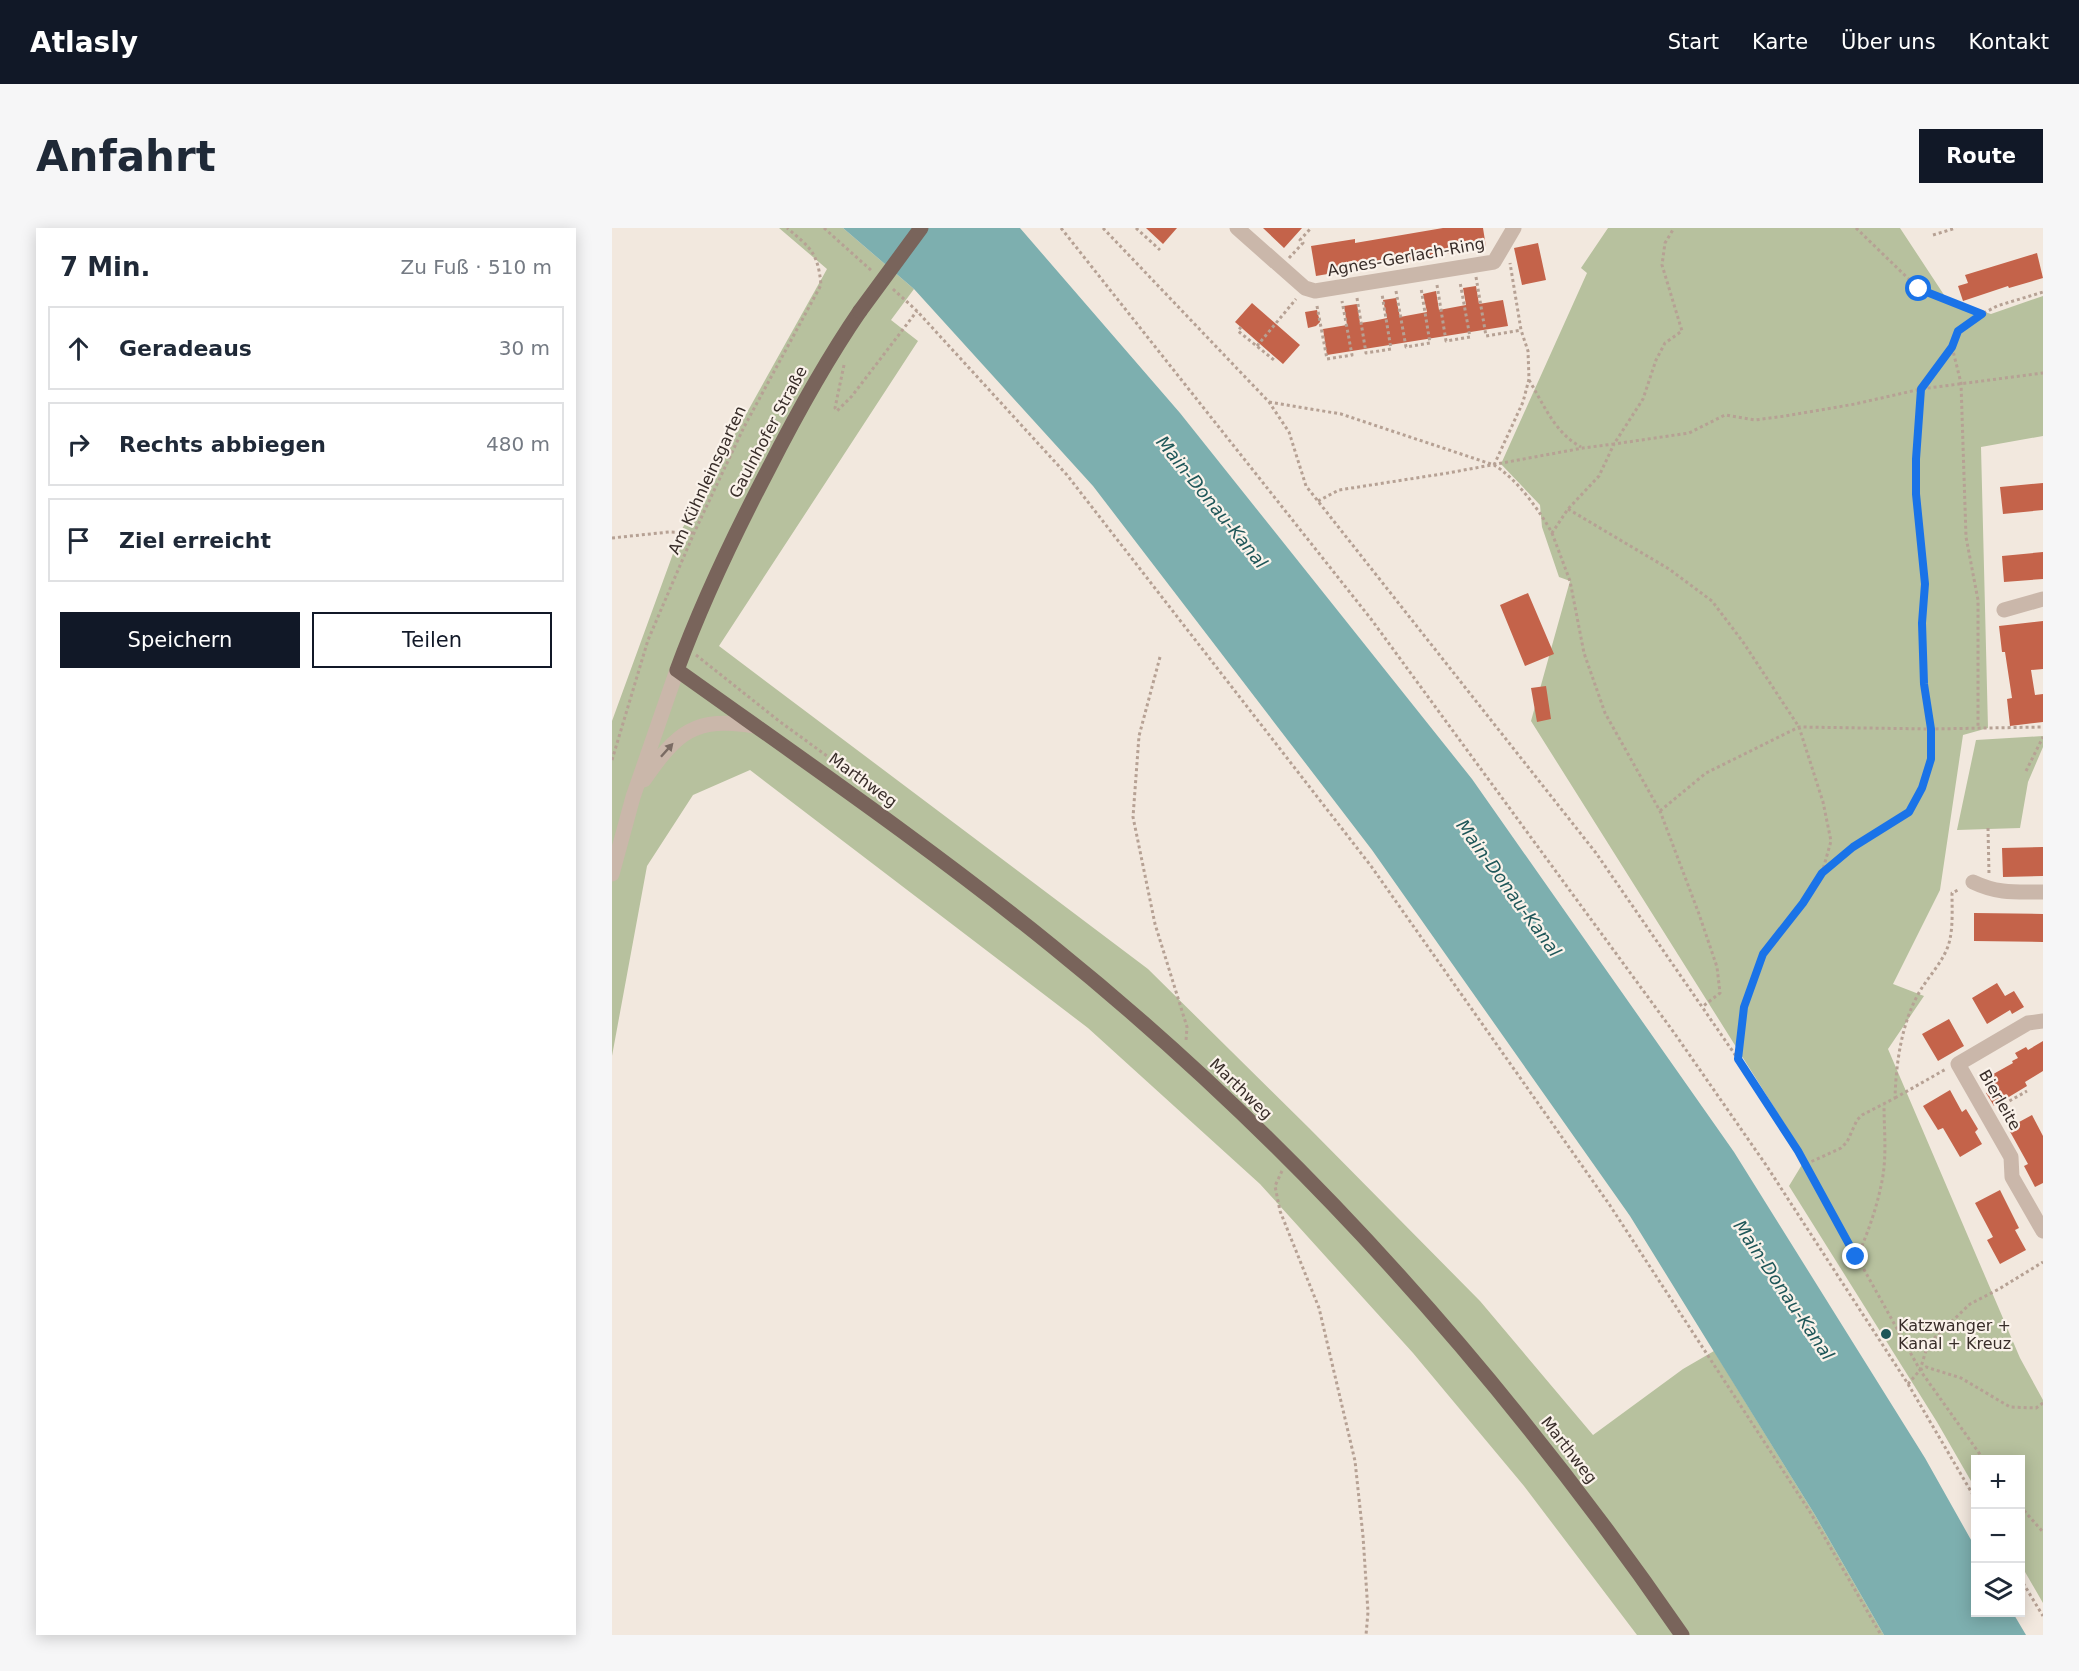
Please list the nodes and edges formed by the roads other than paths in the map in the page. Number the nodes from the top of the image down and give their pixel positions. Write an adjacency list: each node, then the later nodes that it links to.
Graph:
1 (921, 228): 6 (main road, Gaulnhofer Straße, bridge)
2 (1237, 228): 3 (street, Agnes-Gerlach-Ring)
3 (1510, 235)
4 (2043, 599): 5 (street)
5 (2004, 610)
6 (677, 670): 7 (main road, Marthweg); 8 (street)
7 (755, 726): 8 (street, one-way to 7); 14 (main road, Marthweg)
8 (633, 797): 9 (street)
9 (612, 874)
10 (1972, 882): 11 (street)
11 (2043, 892)
12 (2043, 1021): 13 (street, Bierleite)
13 (2043, 1231)
14 (1682, 1635)

